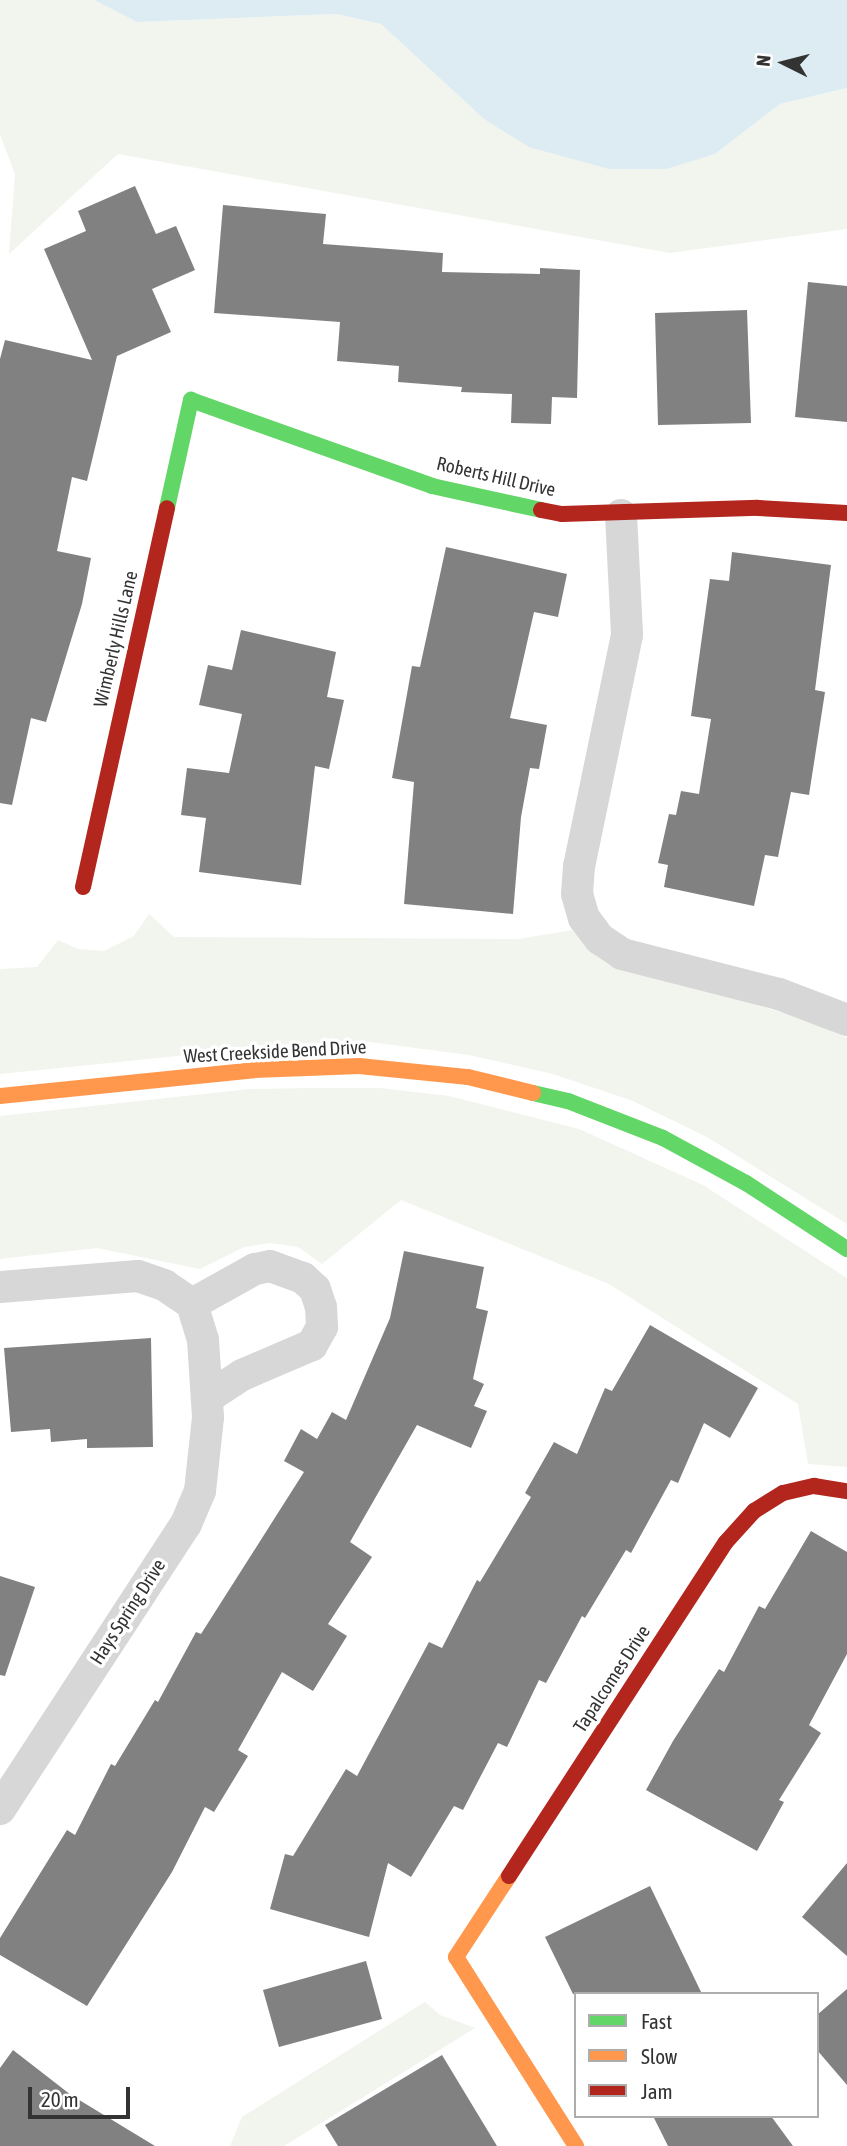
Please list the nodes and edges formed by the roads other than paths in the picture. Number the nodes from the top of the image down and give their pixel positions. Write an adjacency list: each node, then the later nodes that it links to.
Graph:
1 (191, 400): 3 (street, Roberts Hill Drive); 4 (street, Wimberly Hills Lane)
2 (847, 513): 3 (street, Roberts Hill Drive)
3 (621, 515): 5 (street)
4 (83, 887)
5 (847, 1020)
6 (0, 1096): 7 (street, West Creekside Bend Drive)
7 (847, 1249)
8 (0, 1287): 9 (street)
9 (192, 1304): 10 (street, Hays Spring Drive); 10 (street)
10 (207, 1398): 12 (street, Hays Spring Drive)
11 (847, 1491): 13 (street, Tapalcomes Drive)
12 (3, 1797)
13 (576, 2146)

